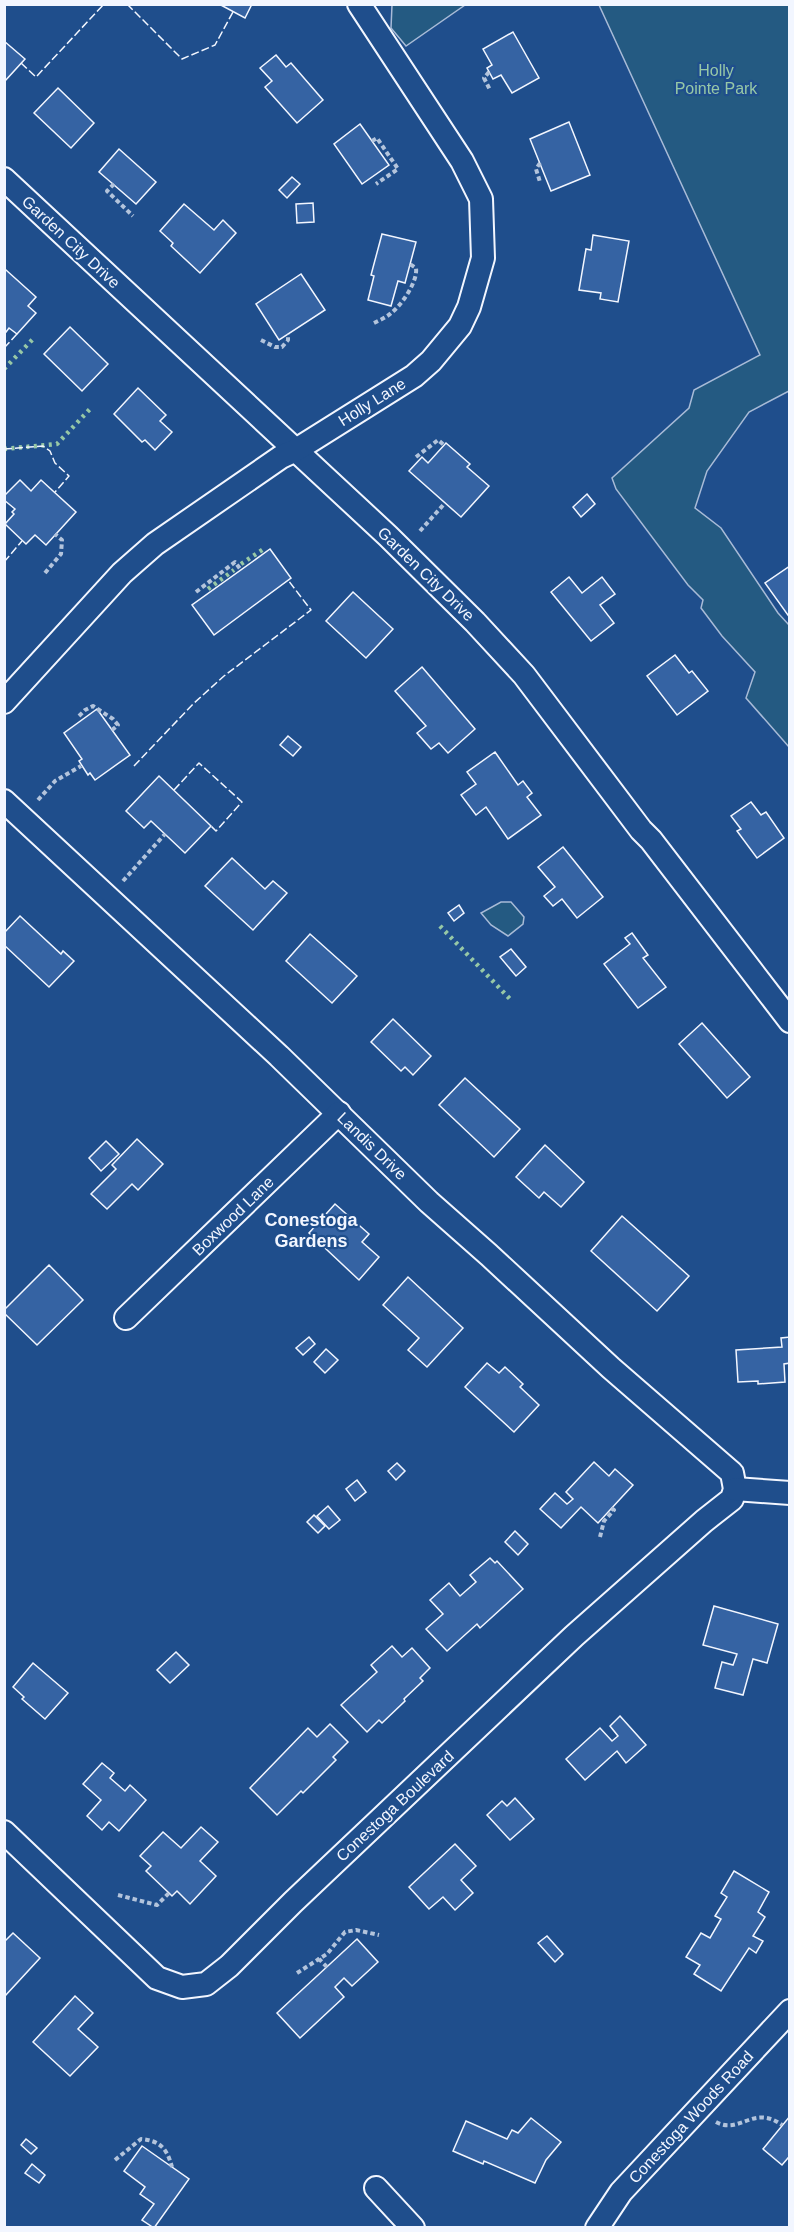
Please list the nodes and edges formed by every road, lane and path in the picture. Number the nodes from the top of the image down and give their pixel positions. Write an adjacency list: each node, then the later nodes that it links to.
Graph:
1 (359, 4): 16 (street, Holly Lane)
2 (489, 72): 3 (path)
3 (490, 90)
4 (372, 141): 9 (path)
5 (540, 163): 7 (path)
6 (4, 179): 16 (street, Garden City Drive)
7 (540, 182)
8 (114, 184): 10 (path)
9 (376, 184)
10 (133, 216)
11 (410, 264): 12 (path)
12 (374, 323)
13 (288, 334): 14 (path)
14 (261, 340)
15 (444, 445): 17 (path)
16 (296, 450): 24 (street, Holly Lane); 32 (street, Garden City Drive)
17 (416, 457)
18 (445, 503): 19 (path)
19 (420, 531)
20 (55, 534): 22 (path)
21 (241, 570): 23 (path)
22 (45, 573)
23 (196, 592)
24 (4, 702)
25 (79, 716): 26 (path)
26 (112, 730)
27 (81, 765): 29 (path)
28 (4, 801): 29 (street, Landis Drive)
29 (22, 818): 31 (street, Landis Drive)
30 (165, 834): 31 (path)
31 (108, 897): 33 (street, Landis Drive)
32 (789, 1021)
33 (339, 1113): 34 (street, Boxwood Lane); 35 (street, Landis Drive)
34 (126, 1318)
35 (735, 1490): 36 (street); 39 (street, Conestoga Boulevard)
36 (789, 1493)
37 (611, 1508): 38 (path)
38 (600, 1537)
39 (4, 1832)
40 (169, 1893): 41 (path)
41 (118, 1894)
42 (379, 1935): 43 (path)
43 (319, 1959): 44 (path); 45 (path)
44 (327, 1967)
45 (297, 1973)
46 (789, 2011): 47 (street, Conestoga Woods Road)
47 (696, 2112): 48 (path); 53 (street, Conestoga Woods Road)
48 (782, 2125)
49 (115, 2160): 50 (path)
50 (172, 2167)
51 (376, 2188): 52 (street)
52 (413, 2228)
53 (597, 2228)

